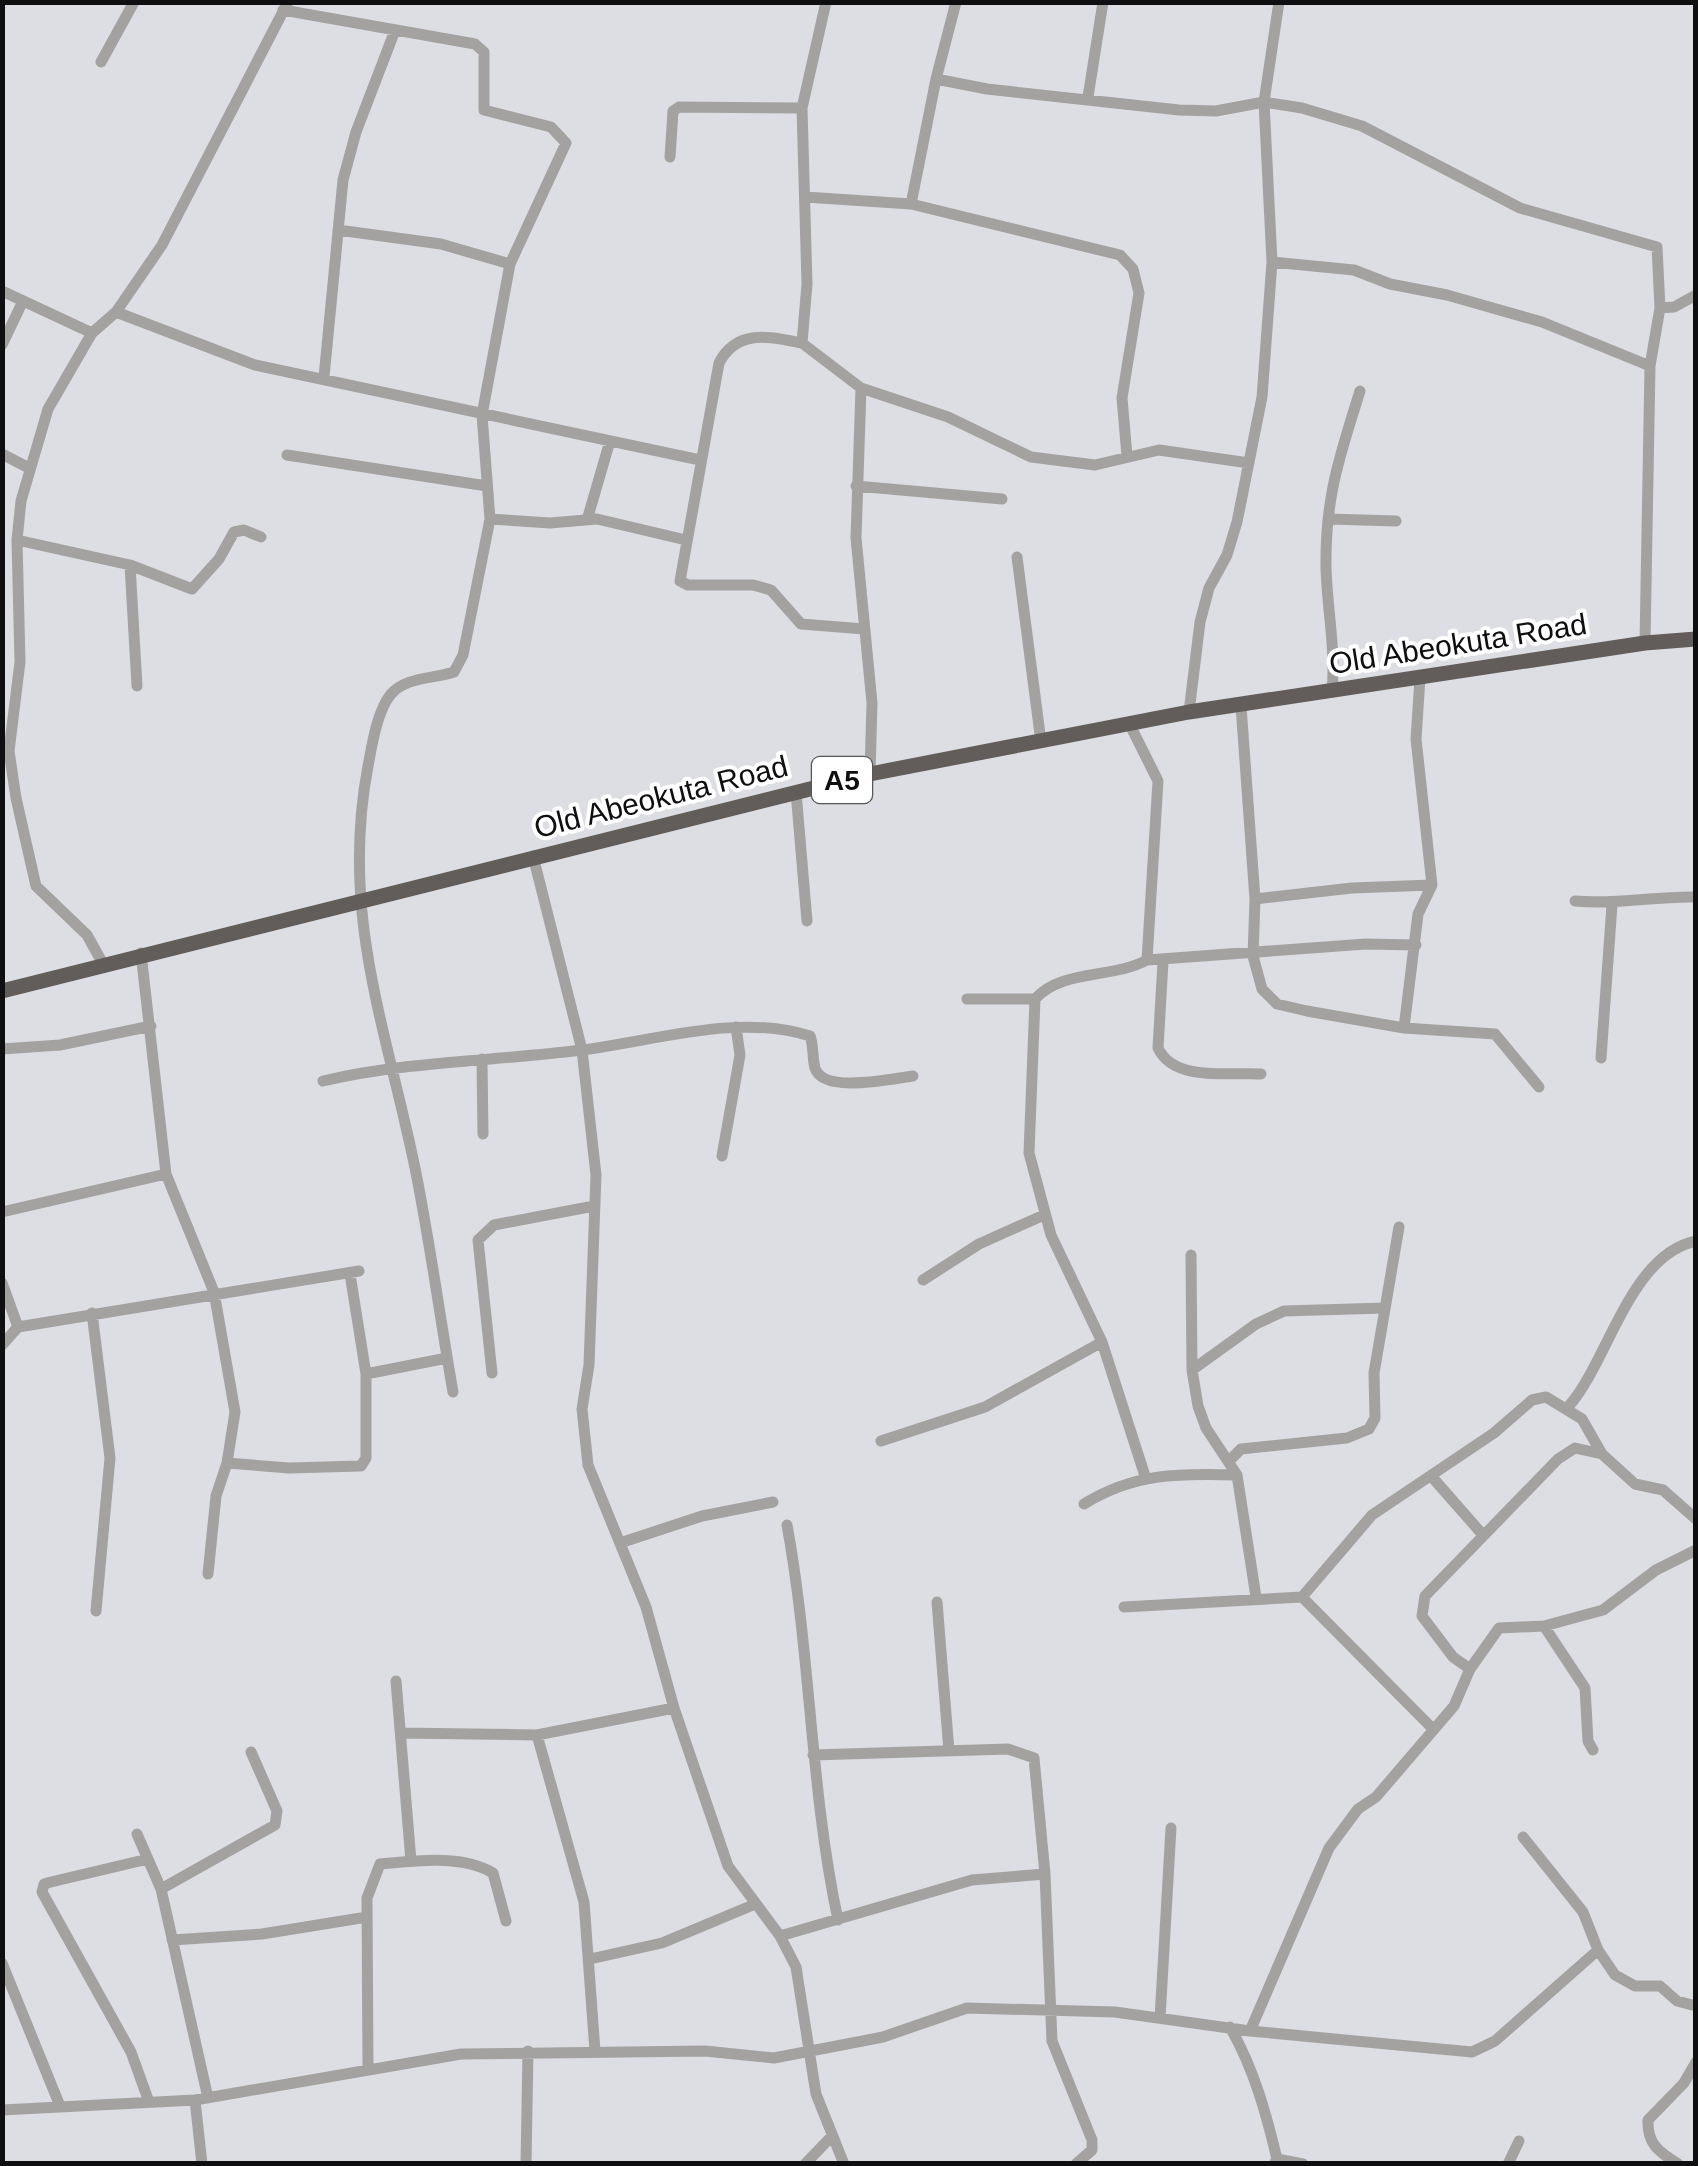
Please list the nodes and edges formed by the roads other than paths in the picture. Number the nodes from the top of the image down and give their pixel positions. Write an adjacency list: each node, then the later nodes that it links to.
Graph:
1 (134, 2): 8 (street)
2 (826, 2): 12 (street)
3 (956, 2): 9 (street)
4 (1103, 2): 10 (street)
5 (1280, 2): 11 (street)
6 (285, 5): 7 (street); 24 (street)
7 (394, 33): 16 (street); 18 (street)
8 (101, 62)
9 (936, 79): 10 (street); 15 (street)
10 (1088, 97): 11 (street)
11 (1264, 102): 17 (street); 23 (street)
12 (802, 108): 13 (street); 14 (street)
13 (670, 157)
14 (805, 197): 15 (street); 26 (street)
15 (911, 204): 36 (street)
16 (338, 230): 18 (street); 29 (street)
17 (1272, 262): 28 (street); 38 (street)
18 (510, 264): 32 (street)
19 (2, 291): 21 (street)
20 (1696, 295): 23 (street)
21 (22, 304): 25 (street); 27 (street)
22 (1696, 305): 23 (street)
23 (1667, 307): 28 (street)
24 (116, 312): 25 (street); 29 (street)
25 (92, 333): 39 (street)
26 (802, 343): 30 (street); 37 (street)
27 (2, 346)
28 (1650, 366): 54 (street)
29 (324, 377): 32 (street)
30 (861, 388): 36 (street); 41 (street)
31 (1360, 391): 43 (street)
32 (482, 415): 33 (street); 40 (street)
33 (610, 441): 37 (street); 45 (street)
34 (2, 454): 39 (street)
35 (287, 454): 40 (street)
36 (1127, 456): 38 (street)
37 (700, 460): 49 (street)
38 (1249, 463): 59 (street)
39 (29, 468): 48 (street)
40 (487, 486): 44 (street)
41 (856, 486): 42 (street); 52 (street)
42 (1002, 500)
43 (1328, 519): 46 (street); 57 (street)
44 (490, 520): 45 (street); 68 (street)
45 (586, 520): 49 (street)
46 (1396, 521)
47 (261, 537): 51 (street)
48 (17, 540): 51 (street); 62 (street)
49 (686, 540): 52 (street)
50 (1017, 557): 61 (street)
51 (130, 565): 56 (street)
52 (864, 629): 63 (street)
53 (1696, 639): 54 (highway, Old Abeokuta Road / A5)
54 (1645, 643): 55 (highway, Old Abeokuta Road / A5)
55 (1420, 678): 57 (highway, Old Abeokuta Road / A5); 66 (street)
56 (137, 686)
57 (1332, 692): 58 (highway, Old Abeokuta Road / A5)
58 (1241, 706): 59 (highway, Old Abeokuta Road / A5); 69 (street)
59 (1189, 712): 60 (highway, Old Abeokuta Road / A5)
60 (1130, 725): 61 (highway, Old Abeokuta Road / A5); 76 (street)
61 (1041, 742): 63 (highway, Old Abeokuta Road / A5)
62 (6, 752): 77 (street)
63 (870, 774): 64 (highway, Old Abeokuta Road / A5)
64 (796, 792): 65 (highway, Old Abeokuta Road / A5); 72 (street)
65 (533, 856): 68 (highway, Old Abeokuta Road / A5); 86 (street)
66 (1432, 885): 69 (street); 73 (street)
67 (1696, 896): 71 (street)
68 (358, 898): 74 (highway, Old Abeokuta Road / A5); 89 (street)
69 (1255, 899): 75 (street)
70 (1575, 901): 71 (street)
71 (1612, 904): 87 (street)
72 (807, 921)
73 (1416, 945): 75 (street); 84 (street)
74 (141, 953): 77 (highway, Old Abeokuta Road / A5); 82 (street)
75 (1253, 956): 78 (street); 84 (street)
76 (1147, 960): 78 (street); 81 (street)
77 (102, 962): 79 (highway, Old Abeokuta Road / A5)
78 (1162, 962): 90 (street)
79 (2, 990)
80 (967, 999): 81 (street)
81 (1035, 999): 99 (street)
82 (151, 1026): 85 (street); 96 (street)
83 (736, 1027): 86 (street); 91 (street); 95 (street)
84 (1404, 1028): 93 (street)
85 (2, 1049)
86 (582, 1050): 88 (street); 97 (street)
87 (1601, 1058)
88 (482, 1059): 89 (street); 94 (street)
89 (389, 1066): 92 (street); 111 (street)
90 (1261, 1074)
91 (913, 1076)
92 (323, 1081)
93 (1540, 1087)
94 (483, 1134)
95 (722, 1156)
96 (166, 1174): 98 (street); 105 (street)
97 (594, 1206): 113 (street); 129 (street)
98 (2, 1212)
99 (1044, 1215): 103 (street); 109 (street)
100 (1399, 1227): 106 (street)
101 (1696, 1242): 116 (street)
102 (1191, 1255): 112 (street)
103 (923, 1280)
104 (2, 1284): 108 (street)
105 (214, 1292): 107 (street); 114 (street); 120 (street)
106 (1385, 1308): 112 (street); 119 (street)
107 (92, 1314): 108 (street); 136 (street)
108 (18, 1328): 110 (street)
109 (1102, 1342): 117 (street); 122 (street)
110 (2, 1345)
111 (447, 1358): 114 (street); 115 (street)
112 (1192, 1370): 119 (street)
113 (492, 1373)
114 (366, 1374): 120 (street)
115 (453, 1392)
116 (1568, 1407): 118 (street); 123 (street)
117 (881, 1441)
118 (1602, 1454): 126 (street); 128 (street)
119 (1230, 1460): 121 (street)
120 (228, 1464): 131 (street)
121 (1237, 1475): 122 (street); 132 (street)
122 (1146, 1476): 125 (street)
123 (1432, 1477): 128 (street); 133 (street)
124 (773, 1502): 129 (street)
125 (1084, 1504)
126 (1696, 1519)
127 (786, 1525): 147 (street)
128 (1483, 1535): 138 (street)
129 (620, 1543): 140 (street)
130 (1696, 1550): 137 (street)
131 (208, 1574)
132 (1256, 1597): 133 (street); 135 (street)
133 (1302, 1597): 141 (street)
134 (938, 1602): 144 (street)
135 (1124, 1607)
136 (96, 1611)
137 (1544, 1626): 138 (street); 145 (street)
138 (1470, 1670): 141 (street)
139 (396, 1681): 142 (street)
140 (674, 1708): 143 (street); 155 (street)
141 (1433, 1730): 168 (street)
142 (401, 1733): 143 (street); 152 (street)
143 (538, 1735): 162 (street)
144 (949, 1750): 147 (street); 153 (street)
145 (1594, 1750)
146 (251, 1752): 154 (street)
147 (813, 1755): 157 (street)
148 (1171, 1828): 166 (street)
149 (137, 1834): 151 (street)
150 (1523, 1837): 161 (street)
151 (148, 1859): 154 (street); 176 (street)
152 (411, 1861): 156 (street); 158 (street)
153 (1045, 1874): 157 (street); 165 (street)
154 (161, 1889): 160 (street)
155 (753, 1905): 159 (street); 162 (street)
156 (366, 1916): 160 (street); 173 (street)
157 (838, 1920): 159 (street)
158 (506, 1921)
159 (780, 1936): 171 (street)
160 (172, 1940): 174 (street)
161 (1598, 1950): 164 (street); 168 (street)
162 (590, 1959): 170 (street)
163 (2, 1963): 177 (street)
164 (1696, 2006)
165 (1049, 2008): 166 (street); 171 (street); 187 (street)
166 (1160, 2018): 167 (street)
167 (1230, 2027): 168 (street); 182 (street)
168 (1250, 2031)
169 (528, 2050): 170 (street); 173 (street); 184 (street)
170 (595, 2051): 171 (street)
171 (811, 2052): 179 (street)
172 (1696, 2062): 181 (street)
173 (368, 2069): 174 (street)
174 (208, 2098): 175 (street)
175 (194, 2100): 176 (street); 183 (street)
176 (149, 2102): 177 (street)
177 (60, 2106): 178 (street)
178 (2, 2110)
179 (832, 2136): 185 (street); 186 (street)
180 (1519, 2141): 189 (street)
181 (1655, 2157): 190 (street)
182 (1276, 2162): 188 (street)
183 (202, 2164)
184 (526, 2164)
185 (805, 2164)
186 (844, 2164)
187 (1076, 2164)
188 (1303, 2164)
189 (1508, 2164)
190 (1678, 2164)

